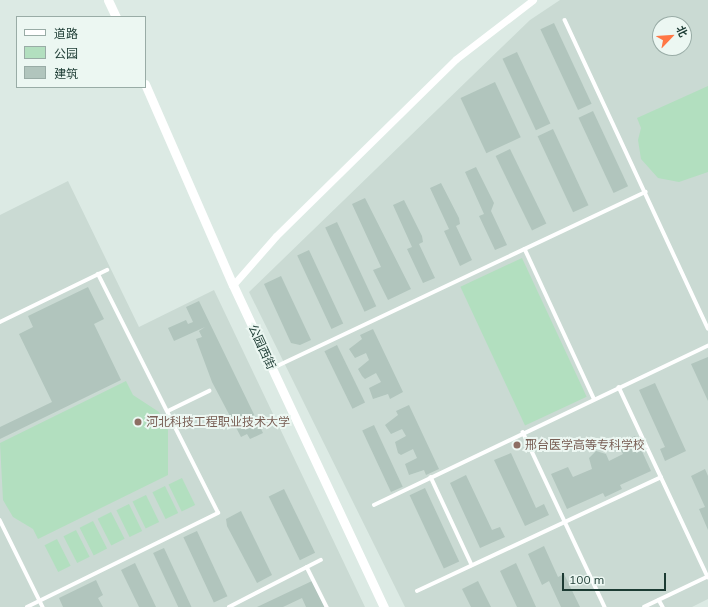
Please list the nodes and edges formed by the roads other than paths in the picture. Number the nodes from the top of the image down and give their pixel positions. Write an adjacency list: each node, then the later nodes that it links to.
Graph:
1 (108, 0): 3 (street)
2 (533, 0): 10 (street)
3 (116, 16)
4 (565, 20): 6 (lane)
5 (146, 86): 10 (street, 公园西街)
6 (645, 192): 7 (lane); 12 (lane)
7 (525, 249): 14 (lane); 17 (lane)
8 (107, 270): 9 (lane)
9 (98, 274): 11 (lane); 18 (lane)
10 (233, 285): 14 (street, 公园西街)
11 (0, 322)
12 (708, 328)
13 (708, 346): 15 (lane)
14 (272, 368): 35 (street, 公园西街)
15 (619, 387): 17 (lane); 21 (lane)
16 (209, 391): 18 (lane)
17 (594, 398): 19 (lane)
18 (168, 411): 29 (lane)
19 (523, 432): 20 (lane); 24 (lane)
20 (431, 477): 22 (lane); 26 (lane)
21 (661, 477): 24 (lane); 30 (lane)
22 (374, 505)
23 (0, 520): 29 (lane)
24 (565, 522): 26 (lane); 36 (lane)
25 (321, 560): 27 (lane)
26 (472, 565): 28 (lane)
27 (307, 567): 33 (lane); 34 (lane)
28 (417, 591)
29 (40, 600): 31 (lane); 32 (lane)
30 (659, 600): 37 (lane); 38 (lane)
31 (27, 607)
32 (43, 607)
33 (229, 607)
34 (327, 607)
35 (384, 607)
36 (605, 607)
37 (644, 607)
38 (662, 607)

